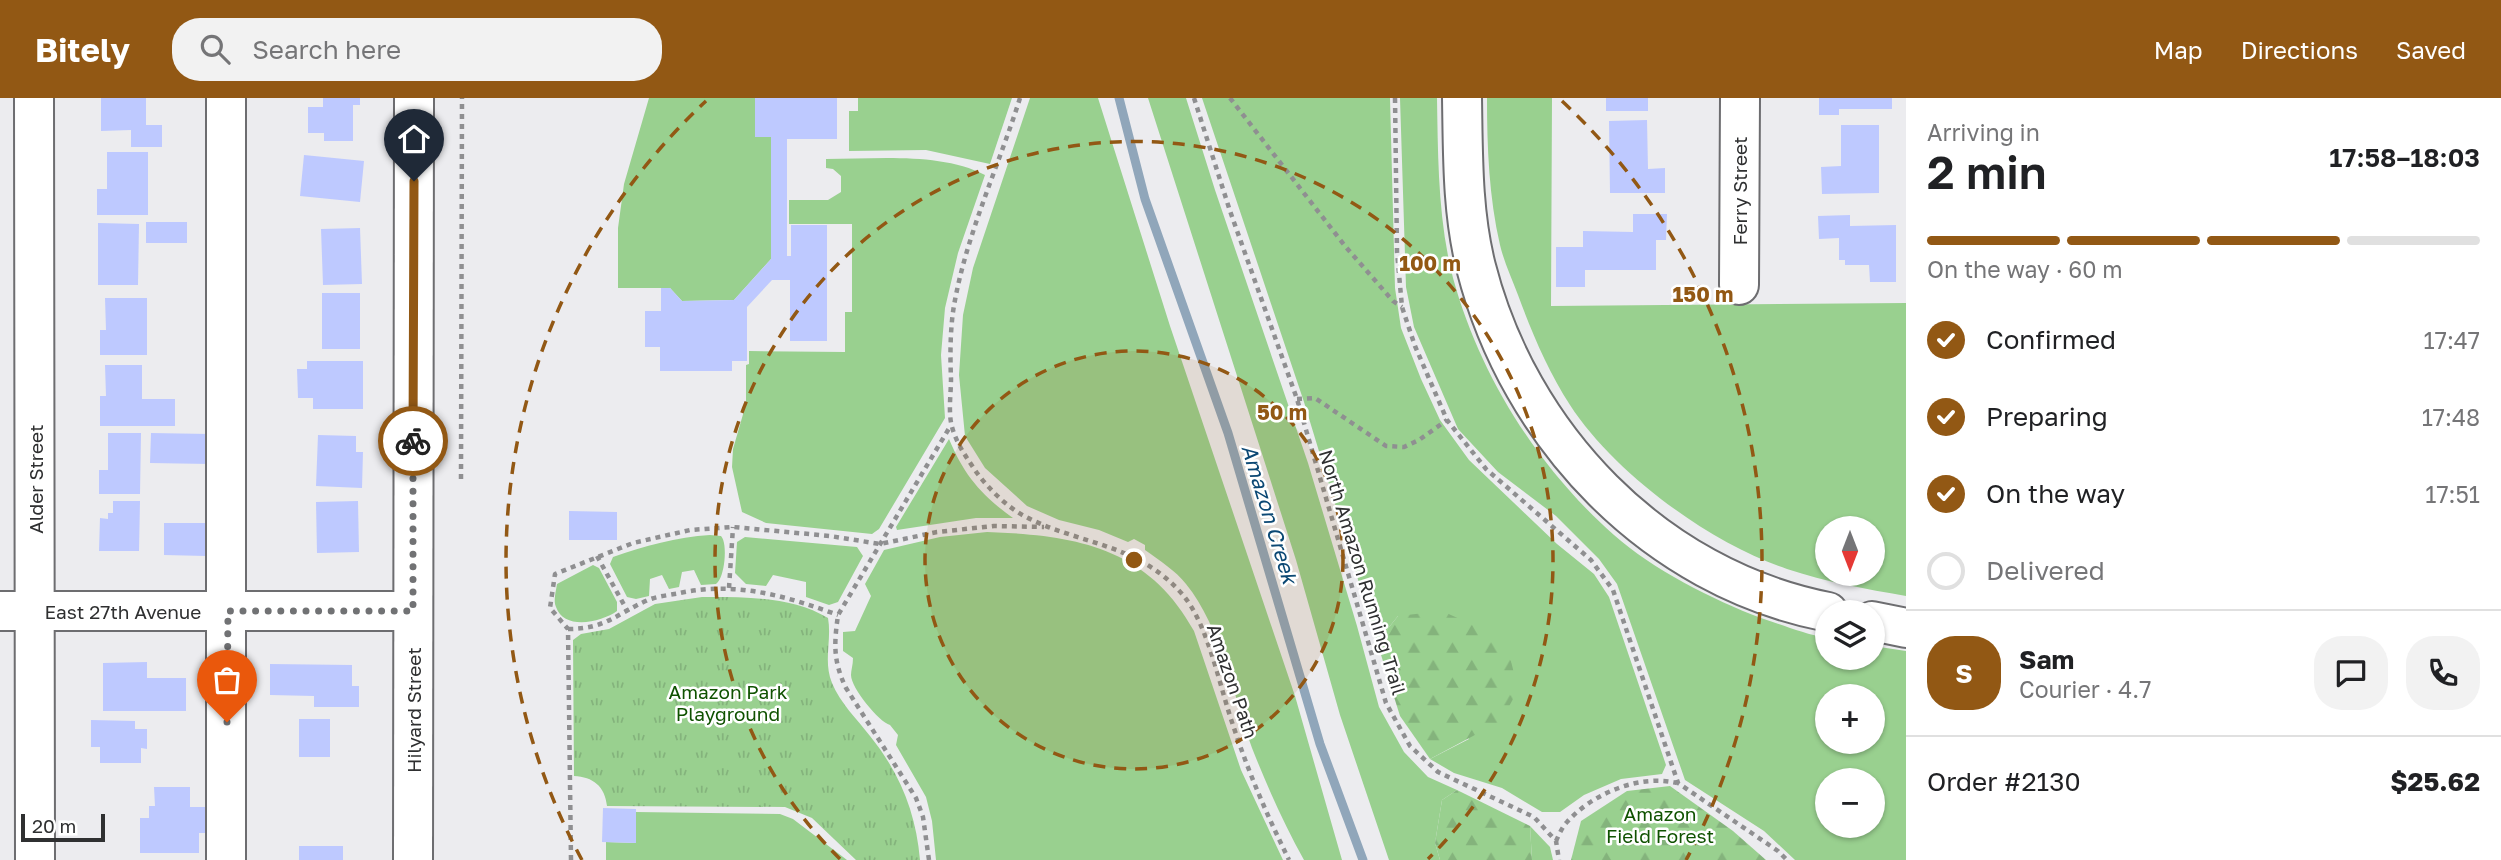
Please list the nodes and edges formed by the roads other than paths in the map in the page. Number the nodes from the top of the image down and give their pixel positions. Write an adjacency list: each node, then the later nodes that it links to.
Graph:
1 (34, 98): 8 (main road, Alder Street)
2 (226, 98): 9 (main road)
3 (414, 98): 10 (main road, Hilyard Street)
4 (1462, 98): 7 (main road)
5 (1740, 98): 6 (main road, Ferry Street)
6 (1739, 285)
7 (1815, 608)
8 (17, 611): 9 (main road, East 27th Avenue); 13 (main road, Alder Street)
9 (228, 611): 10 (main road, East 27th Avenue); 14 (main road)
10 (413, 611): 15 (main road, Hilyard Street)
11 (1885, 624): 12 (main road)
12 (1906, 628)
13 (35, 860)
14 (226, 860)
15 (413, 860)

